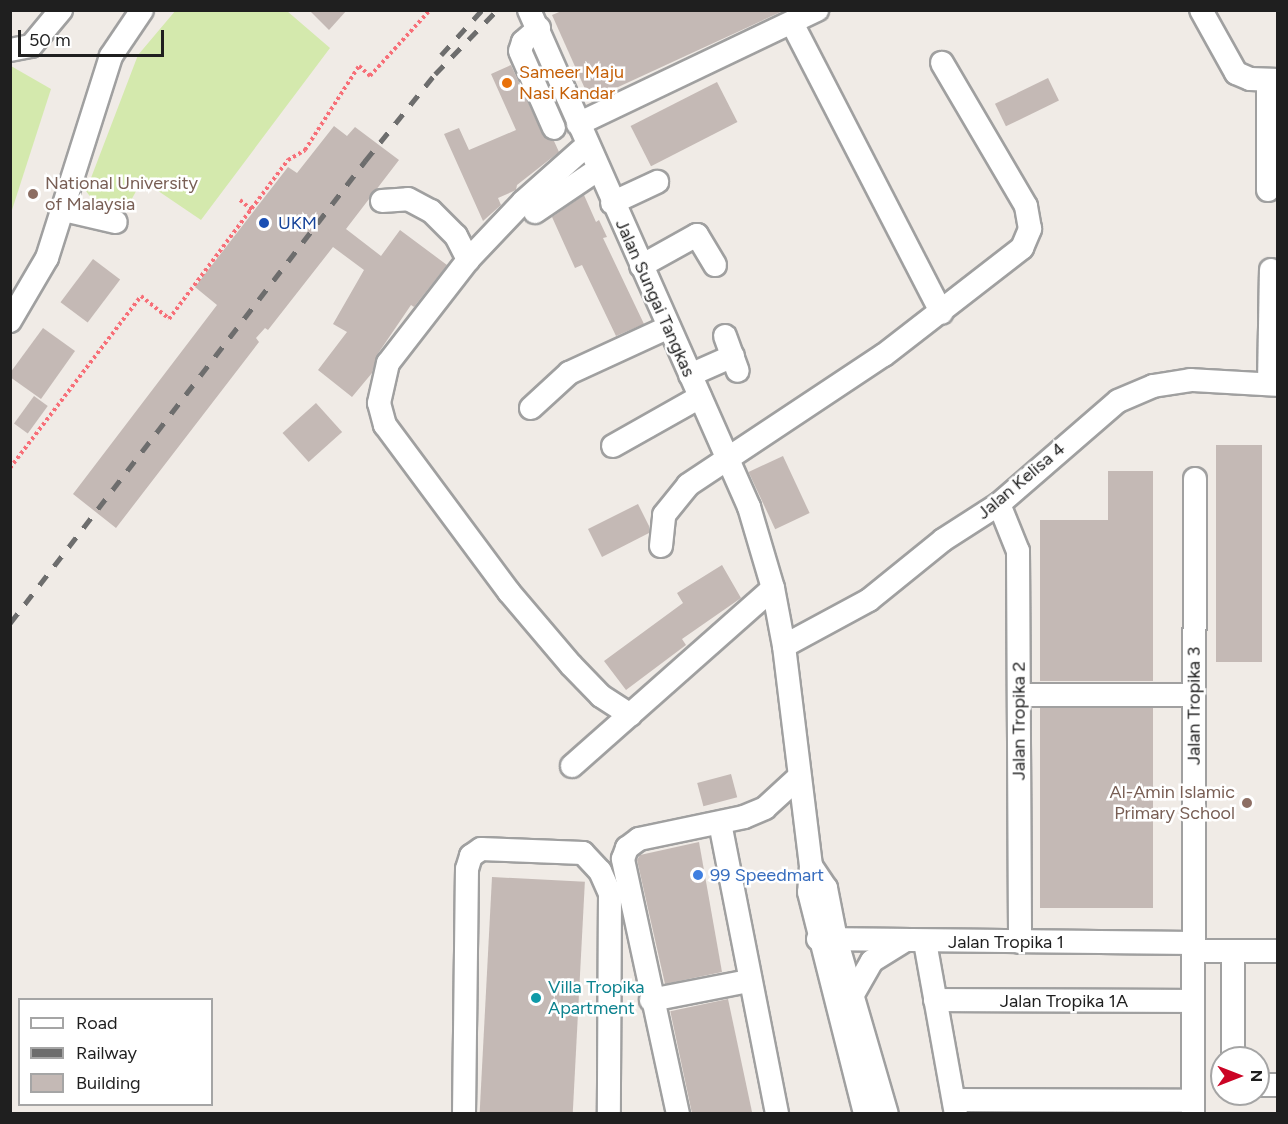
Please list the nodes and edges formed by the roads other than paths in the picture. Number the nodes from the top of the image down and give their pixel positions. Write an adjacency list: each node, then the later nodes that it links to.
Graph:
1 (61, 10): 7 (street)
2 (142, 10): 18 (street)
3 (817, 10): 6 (street)
4 (1201, 10): 9 (street)
5 (534, 19): 10 (street, Jalan Sungai Tangkas); 11 (street)
6 (792, 24): 10 (street); 25 (street)
7 (10, 50)
8 (942, 63): 25 (street)
9 (1273, 80): 15 (street)
10 (578, 124): 12 (street, Jalan Sungai Tangkas)
11 (554, 128)
12 (586, 146): 13 (street, Jalan Sungai Tangkas); 21 (street)
13 (597, 170): 17 (street, Jalan Sungai Tangkas); 19 (street)
14 (657, 182): 17 (street)
15 (1268, 190)
16 (382, 201): 21 (street)
17 (612, 203): 23 (street, Jalan Sungai Tangkas)
18 (64, 210): 20 (street); 26 (street)
19 (535, 212)
20 (116, 222)
21 (468, 260): 42 (street)
22 (715, 265): 23 (street)
23 (641, 266): 27 (street, Jalan Sungai Tangkas)
24 (1271, 270): 30 (street)
25 (942, 313): 34 (street)
26 (10, 321)
27 (669, 327): 29 (street, Jalan Sungai Tangkas); 32 (street)
28 (732, 354): 29 (street)
29 (690, 375): 31 (street, Jalan Sungai Tangkas)
30 (1274, 385): 36 (street, Jalan Kelisa 4)
31 (700, 397): 33 (street); 34 (street, Jalan Sungai Tangkas)
32 (531, 408)
33 (613, 446)
34 (728, 461): 37 (street); 38 (street, Jalan Sungai Tangkas)
35 (1195, 479): 41 (street, Jalan Tropika 3)
36 (999, 504): 39 (street, Jalan Kelisa 4); 40 (street, Jalan Tropika 2)
37 (661, 546)
38 (775, 596): 39 (street, Jalan Sungai Tangkas); 42 (street)
39 (784, 646): 44 (street, Jalan Sungai Tangkas)
40 (1018, 694): 41 (street); 50 (street, Jalan Tropika 2)
41 (1194, 695): 51 (street, Jalan Tropika 3)
42 (630, 715): 43 (street)
43 (572, 766)
44 (799, 777): 45 (street); 46 (street, Jalan Sungai Tangkas)
45 (720, 823): 54 (street); 56 (street)
46 (811, 866): 47 (street); 48 (street)
47 (828, 899): 48 (street); 49 (street)
48 (827, 939): 49 (street, Jalan Tropika 1); 55 (street); 66 (street)
49 (905, 940): 50 (street, Jalan Tropika 1); 55 (street); 57 (street)
50 (1020, 942): 51 (street, Jalan Tropika 1)
51 (1194, 947): 52 (street, Jalan Tropika 1); 58 (street, Jalan Tropika 3)
52 (1233, 951): 53 (street, Jalan Tropika 1); 59 (street)
53 (1278, 951)
54 (749, 981): 56 (street); 65 (street)
55 (852, 996): 67 (street)
56 (651, 1000): 64 (street)
57 (935, 1000): 58 (street, Jalan Tropika 1A); 60 (street)
58 (1194, 1001): 61 (street, Jalan Tropika 3)
59 (1233, 1046)
60 (955, 1107): 61 (street)
61 (1193, 1107)
62 (464, 1113): 63 (street)
63 (609, 1113)
64 (678, 1113)
65 (777, 1113)
66 (865, 1113)
67 (887, 1113)

